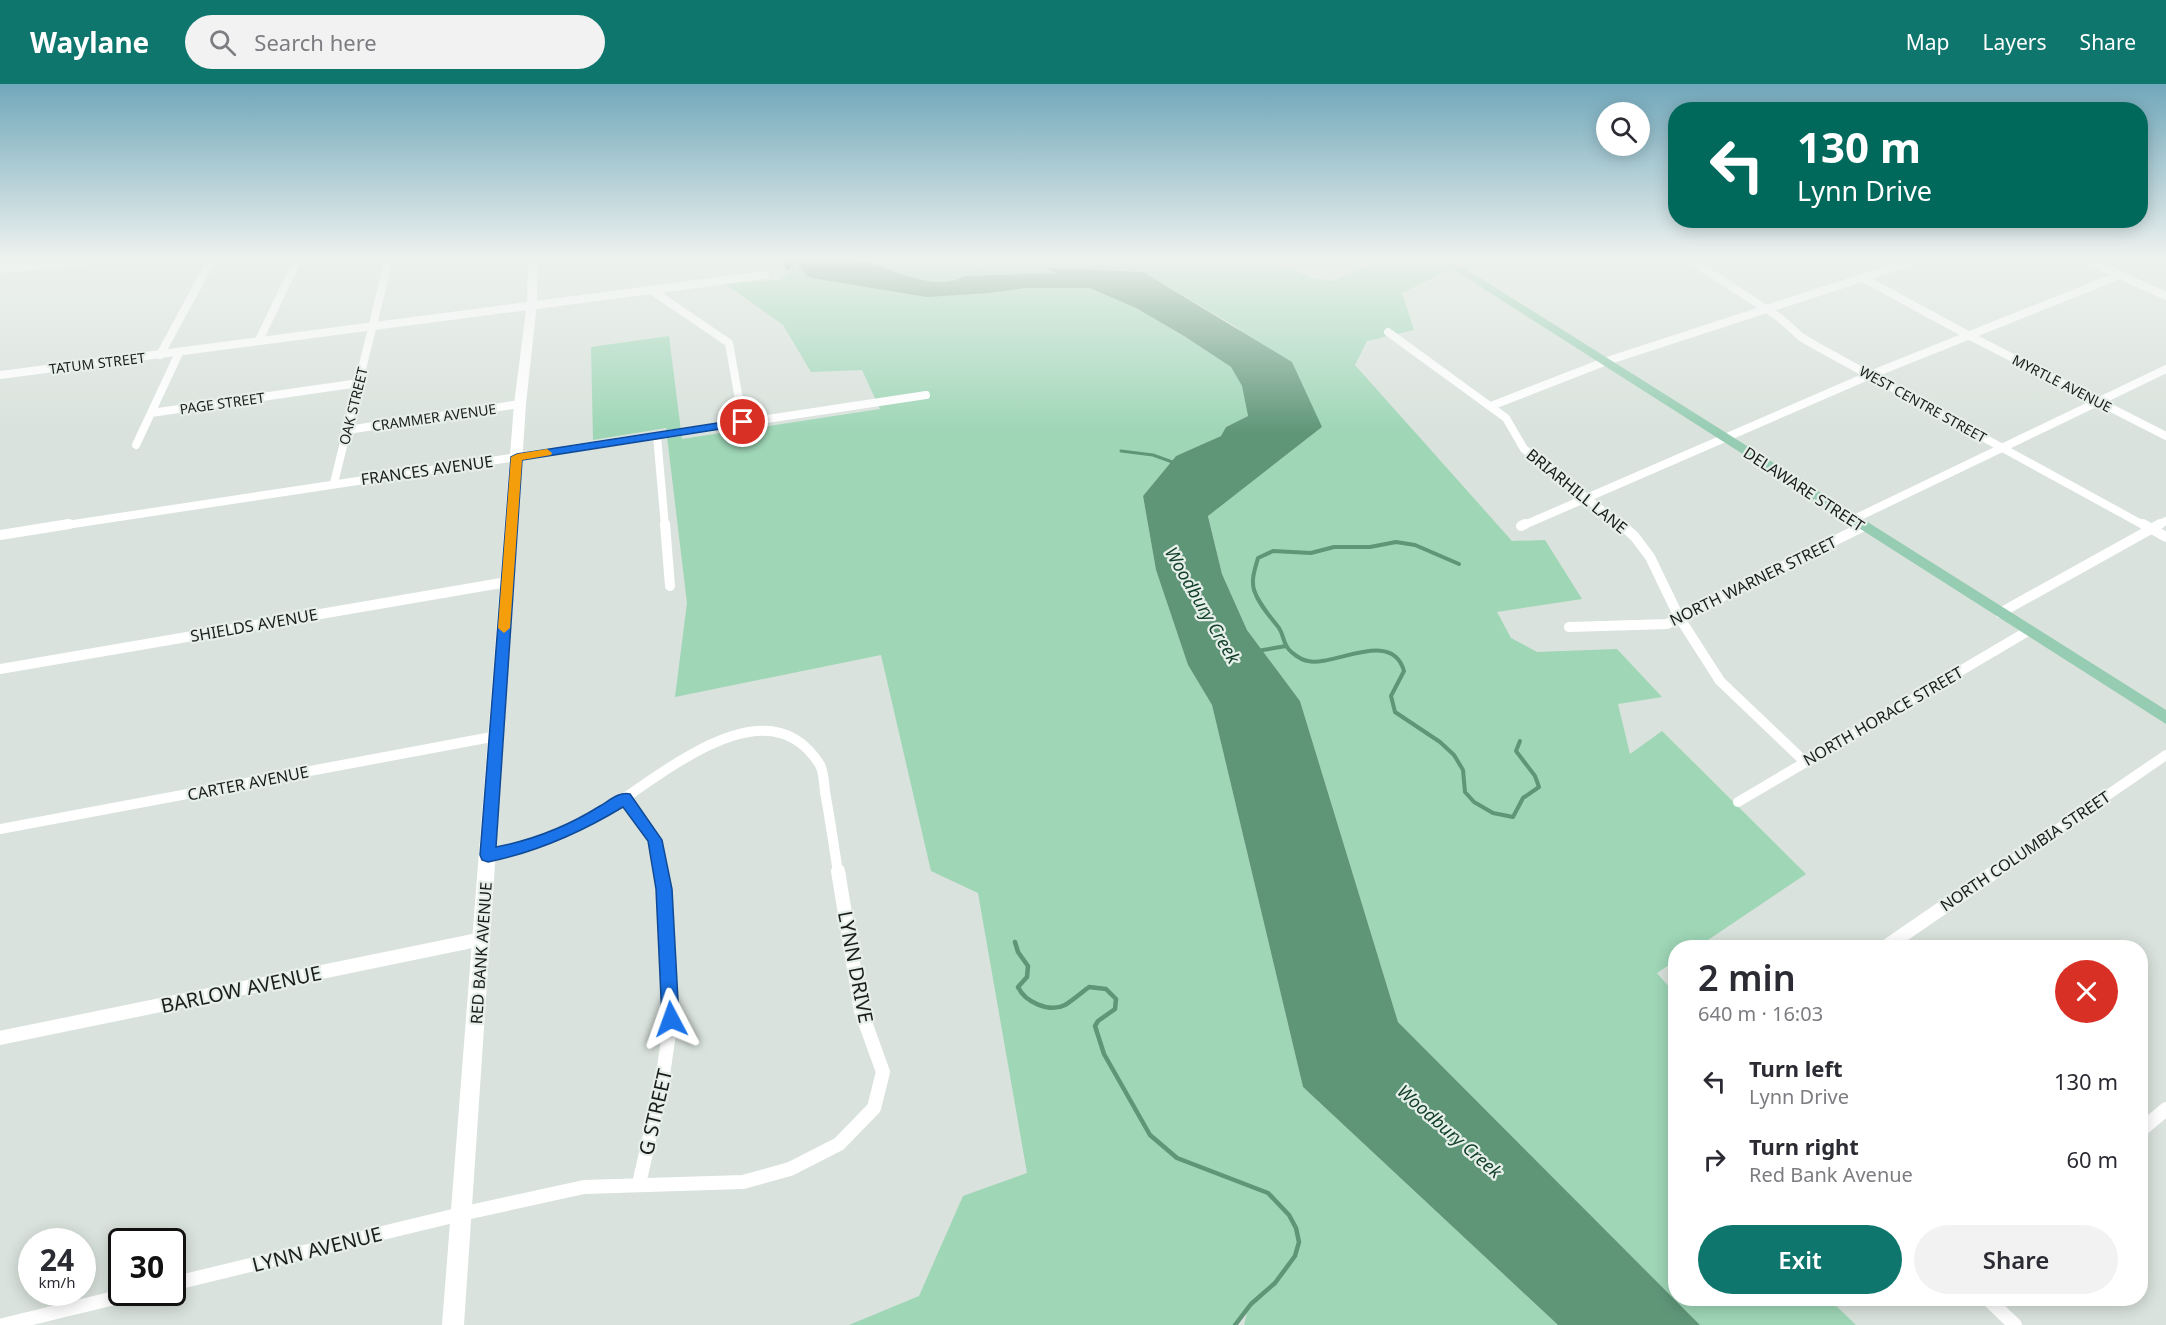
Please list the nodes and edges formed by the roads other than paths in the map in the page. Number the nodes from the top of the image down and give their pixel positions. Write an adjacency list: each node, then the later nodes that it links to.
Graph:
1 (179, 317): 17 (street)
2 (271, 317): 15 (street)
3 (376, 317): 12 (street, OAK STREET)
4 (427, 317): 12 (street, TATUM STREET)
5 (530, 317): 25 (street, RED BANK AVENUE)
6 (691, 317): 28 (street)
7 (1533, 317): 18 (main road, DELAWARE STREET)
8 (1742, 317): 18 (street)
9 (1776, 317): 21 (street, WEST CENTRE STREET)
10 (1935, 317): 14 (street, MYRTLE AVENUE)
11 (2014, 317): 14 (street)
12 (374, 324): 15 (street, TATUM STREET); 22 (street, OAK STREET)
13 (1388, 332): 26 (street, BRIARHILL LANE)
14 (1968, 335): 21 (street); 24 (street, MYRTLE AVENUE)
15 (260, 340): 16 (street, TATUM STREET)
16 (179, 353): 17 (street, TATUM STREET); 27 (street, PAGE STREET)
17 (160, 355): 20 (street, TATUM STREET)
18 (1604, 362): 26 (street); 32 (main road, DELAWARE STREET)
19 (2166, 369): 24 (street, NORTH WARNER STREET)
20 (0, 375)
21 (1870, 375): 32 (street); 34 (street, WEST CENTRE STREET)
22 (359, 383): 27 (street, PAGE STREET); 29 (street, OAK STREET)
23 (926, 395): 28 (street, FRANCES AVENUE)
24 (2098, 402): 31 (street, MYRTLE AVENUE); 34 (street, NORTH WARNER STREET)
25 (520, 404): 29 (street, CRAMMER AVENUE); 35 (street, RED BANK AVENUE)
26 (1491, 406): 37 (street, BRIARHILL LANE)
27 (151, 413): 33 (street)
28 (743, 422): 30 (street, FRANCES AVENUE)
29 (347, 430): 36 (street, OAK STREET)
30 (657, 436): 35 (street, FRANCES AVENUE); 45 (street)
31 (2166, 436)
32 (1724, 438): 37 (street); 39 (main road, DELAWARE STREET)
33 (136, 445)
34 (2002, 448): 39 (street, NORTH WARNER STREET); 41 (street, WEST CENTRE STREET)
35 (517, 457): 36 (street, FRANCES AVENUE); 44 (street, RED BANK AVENUE)
36 (334, 483): 42 (street, FRANCES AVENUE)
37 (1588, 497): 40 (street); 47 (street, BRIARHILL LANE)
38 (2166, 521): 41 (street)
39 (1857, 523): 46 (main road, DELAWARE STREET); 47 (street, NORTH WARNER STREET)
40 (1521, 526)
41 (2152, 529): 43 (street, WEST CENTRE STREET); 46 (street)
42 (0, 535)
43 (2166, 537)
44 (507, 582): 50 (street, SHIELDS AVENUE); 52 (street, RED BANK AVENUE)
45 (670, 586)
46 (2000, 613): 49 (main road, DELAWARE STREET)
47 (1679, 617): 48 (street, NORTH WARNER STREET); 54 (street, BRIARHILL LANE)
48 (1569, 627)
49 (2028, 631): 51 (main road, DELAWARE STREET); 54 (street, NORTH HORACE STREET)
50 (0, 669)
51 (2166, 718)
52 (496, 736): 57 (street, CARTER AVENUE); 58 (street, RED BANK AVENUE)
53 (2166, 755): 60 (street, NORTH COLUMBIA STREET)
54 (1804, 761): 56 (street, NORTH HORACE STREET)
55 (624, 798): 58 (street, LYNN DRIVE); 64 (street, G STREET); 64 (street, LYNN DRIVE)
56 (1738, 802)
57 (0, 829)
58 (488, 855): 59 (street, RED BANK AVENUE)
59 (482, 939): 61 (street, BARLOW AVENUE); 65 (street, RED BANK AVENUE)
60 (1896, 940)
61 (0, 1038)
62 (2166, 1109): 63 (street)
63 (2148, 1124)
64 (639, 1184): 65 (street, LYNN DRIVE)
65 (461, 1214): 66 (street, LYNN AVENUE); 70 (street, RED BANK AVENUE)
66 (186, 1281)
67 (108, 1300): 69 (street)
68 (1995, 1306): 71 (street)
69 (3, 1325)
70 (453, 1325)
71 (2015, 1325)

